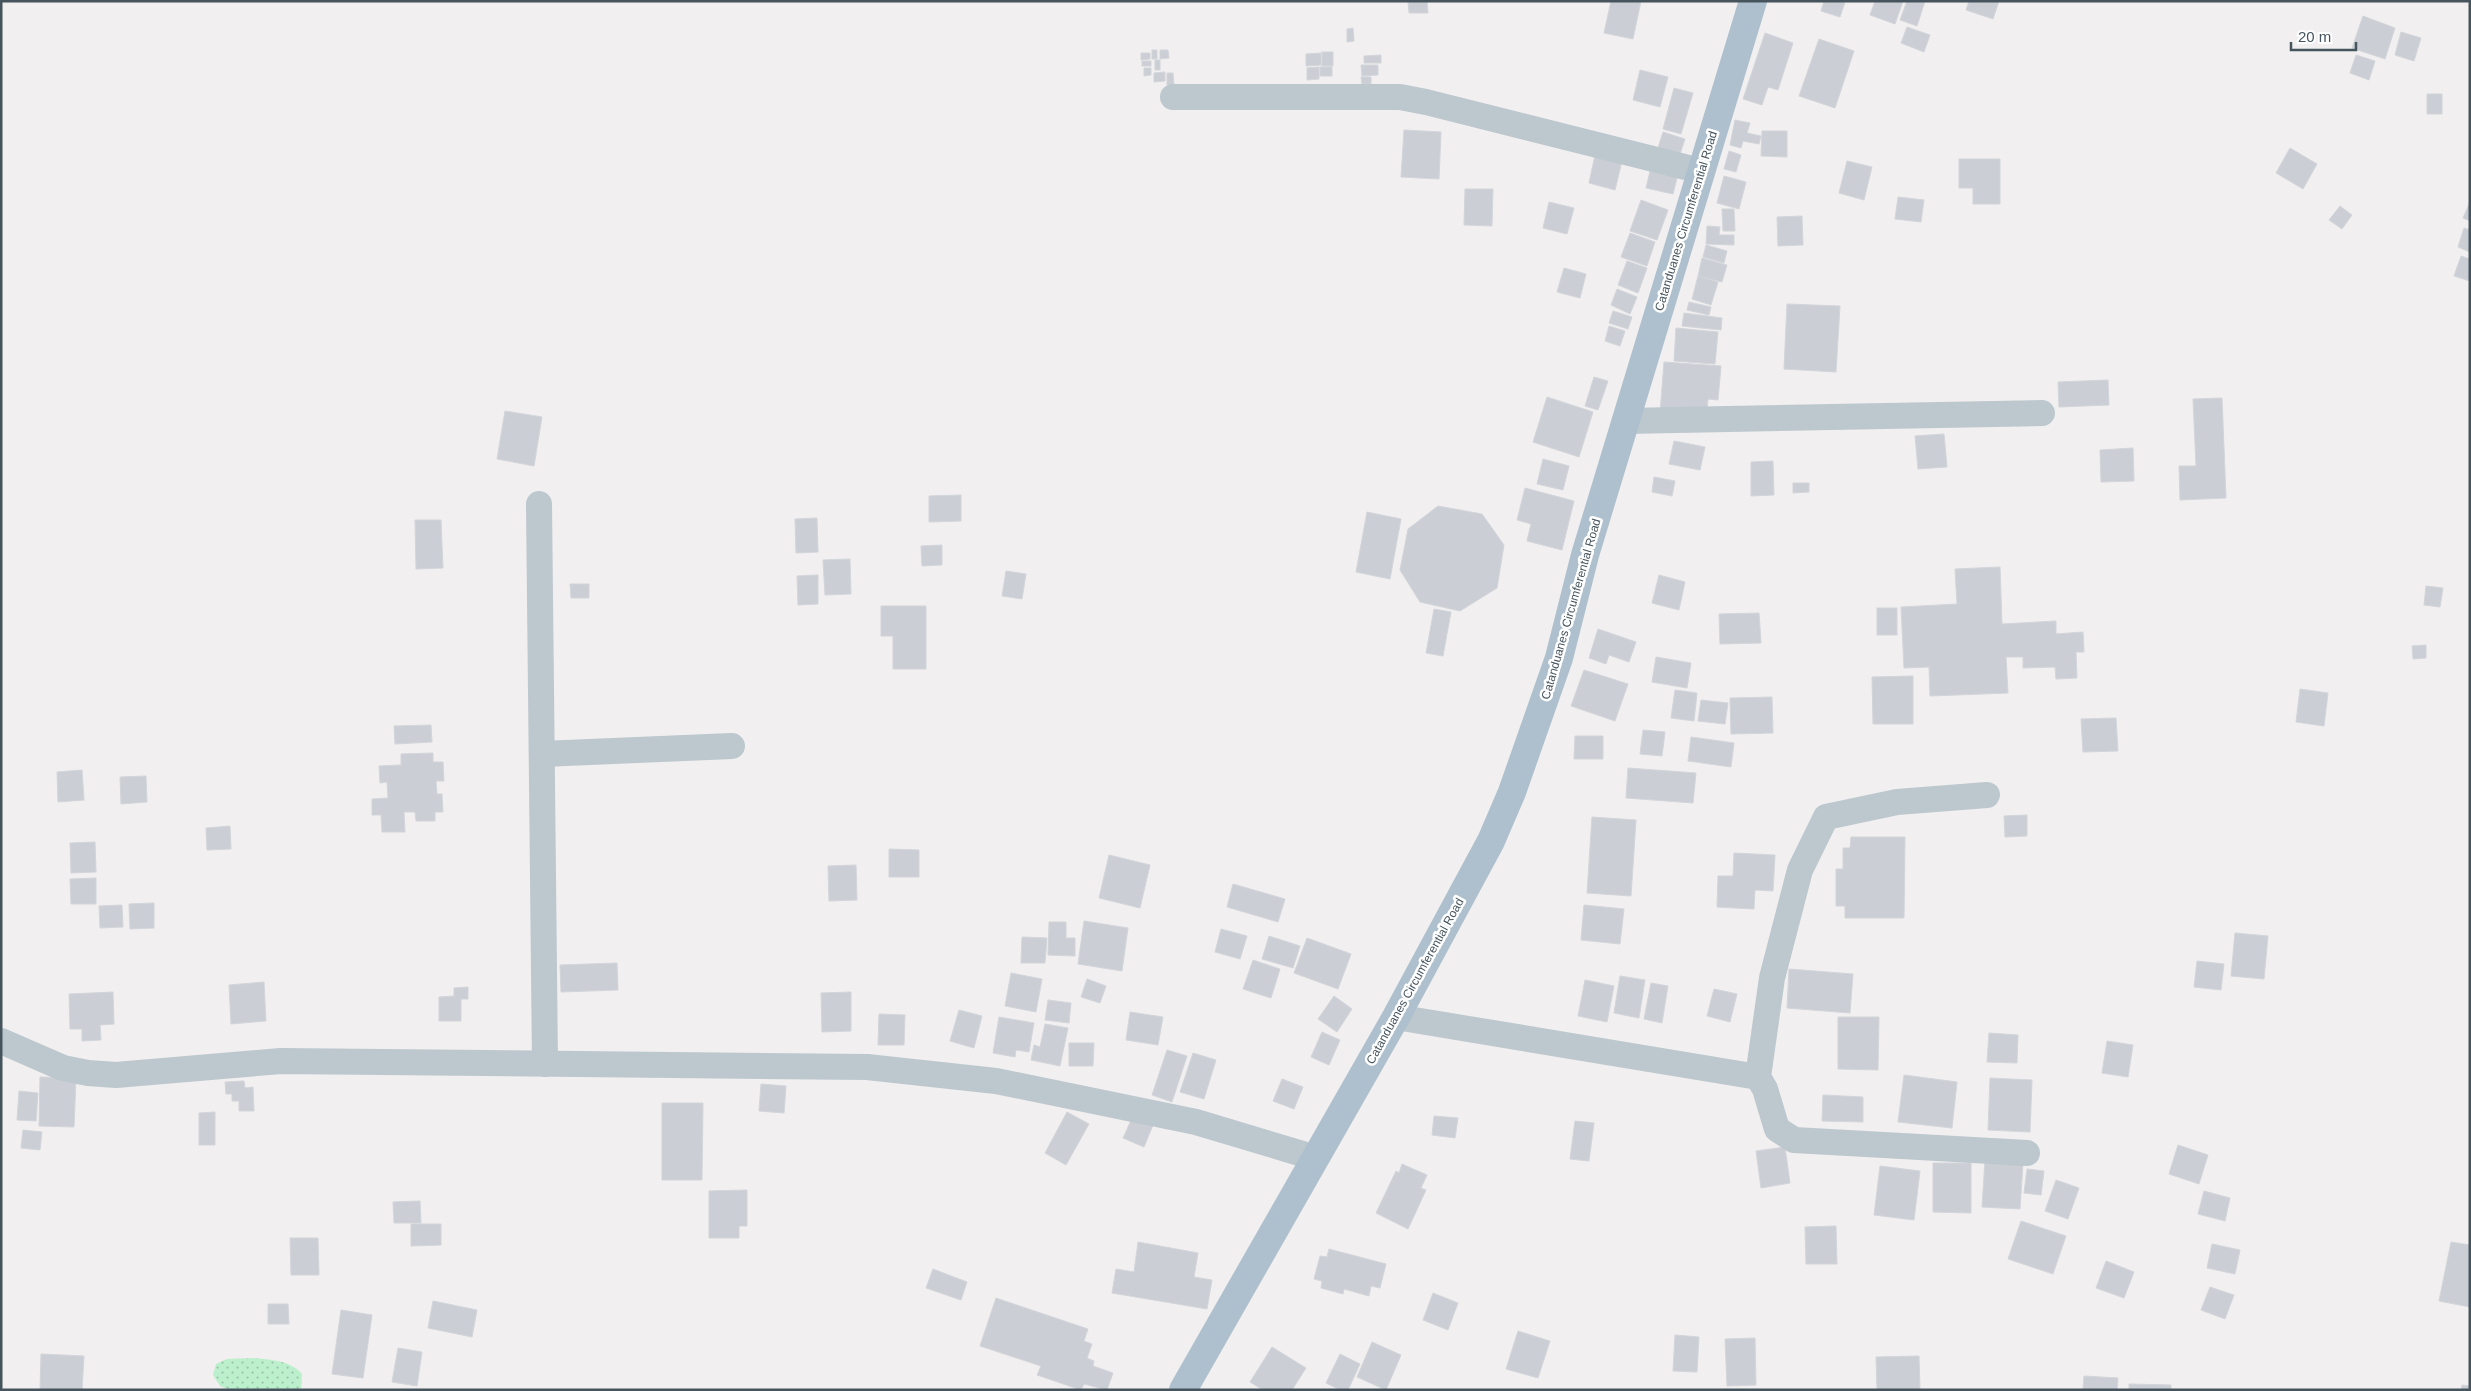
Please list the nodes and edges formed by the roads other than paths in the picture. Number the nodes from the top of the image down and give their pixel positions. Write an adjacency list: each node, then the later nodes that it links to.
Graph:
1 (1753, 1): 3 (main road, Catanduanes Circumferential Road)
2 (1173, 97): 3 (street)
3 (1701, 171): 5 (main road, Catanduanes Circumferential Road)
4 (2042, 413): 5 (street)
5 (1625, 421): 10 (main road, Catanduanes Circumferential Road)
6 (539, 504): 8 (street)
7 (732, 746): 8 (street)
8 (542, 754): 12 (street)
9 (1986, 795): 13 (street)
10 (1396, 1017): 13 (street); 15 (main road, Catanduanes Circumferential Road)
11 (1, 1042): 12 (street)
12 (544, 1064): 15 (street)
13 (1758, 1077): 14 (street)
14 (2027, 1153)
15 (1316, 1158): 16 (main road, Catanduanes Circumferential Road)
16 (1184, 1390)

